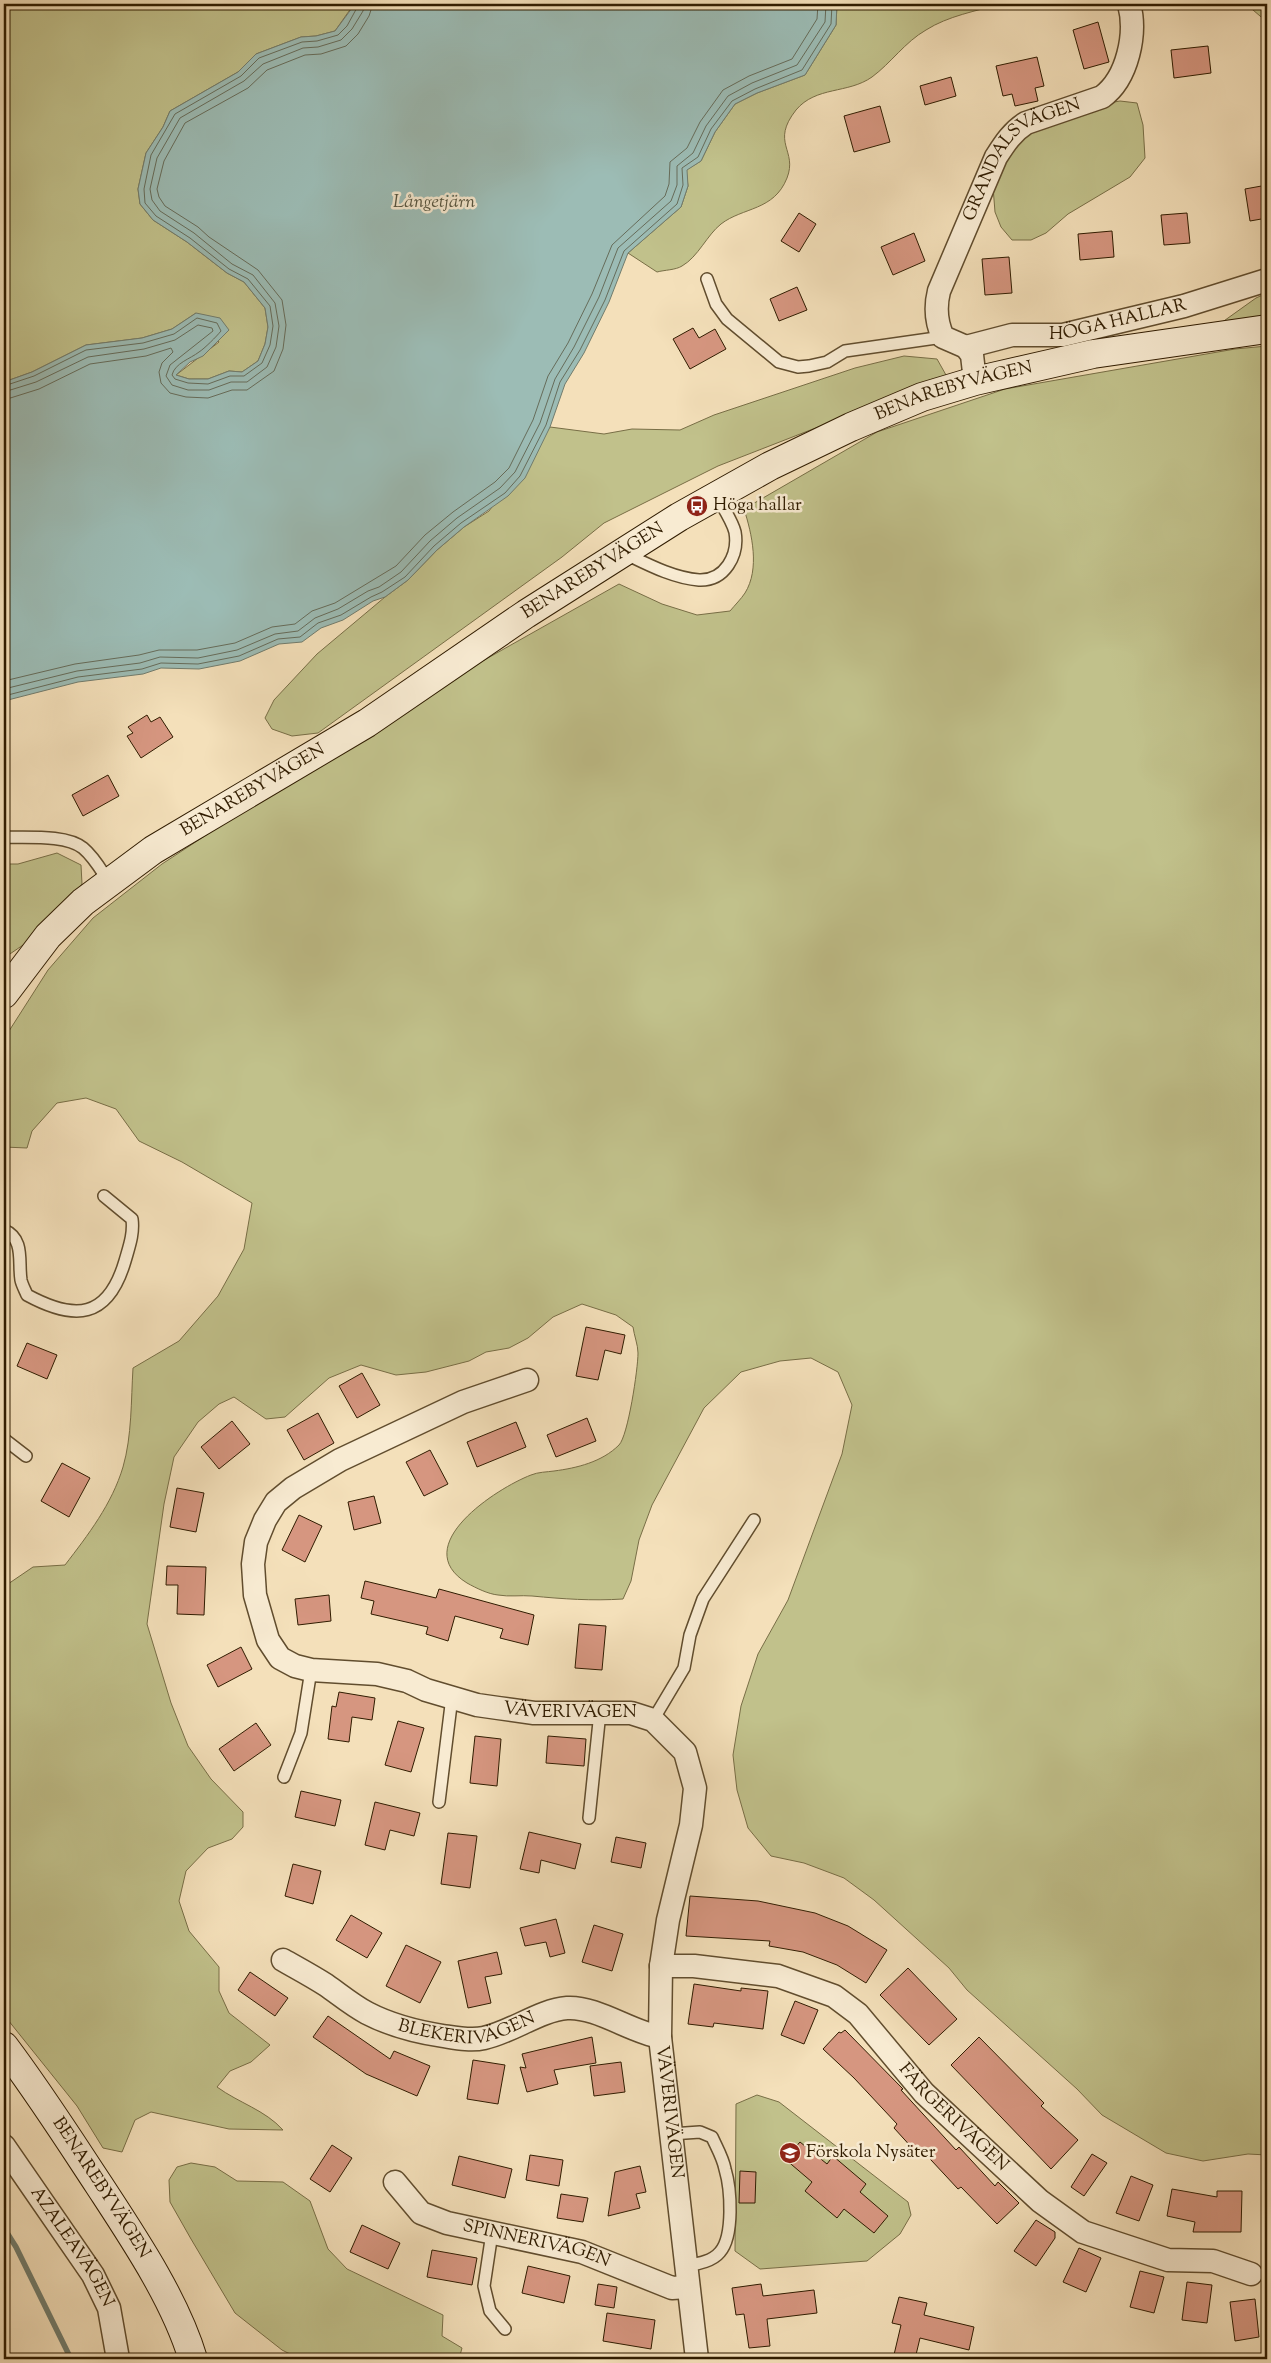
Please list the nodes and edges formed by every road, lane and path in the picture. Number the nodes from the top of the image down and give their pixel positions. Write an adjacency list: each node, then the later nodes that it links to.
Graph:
1 (1129, 4): 5 (street, GRANDALSVÄGEN)
2 (707, 279): 5 (lane)
3 (1267, 280): 6 (street, HÖGA HALLAR)
4 (1267, 329): 7 (street, BENAREBYVÄGEN)
5 (943, 338): 6 (street)
6 (966, 347): 7 (street)
7 (975, 381): 8 (street, BENAREBYVÄGEN)
8 (716, 495): 9 (street, BENAREBYVÄGEN); 9 (lane)
9 (622, 552): 11 (street, BENAREBYVÄGEN)
10 (4, 837): 11 (lane)
11 (109, 882): 12 (street, BENAREBYVÄGEN)
12 (5, 999)
13 (104, 1196): 14 (lane)
14 (4, 1230)
15 (527, 1380): 19 (street, VÄVERIVÄGEN)
16 (4, 1439): 17 (lane)
17 (26, 1456)
18 (754, 1520): 22 (lane)
19 (311, 1670): 20 (street, VÄVERIVÄGEN); 23 (lane)
20 (452, 1697): 21 (street, VÄVERIVÄGEN); 24 (lane)
21 (600, 1712): 22 (street, VÄVERIVÄGEN); 25 (lane)
22 (653, 1720): 27 (street, VÄVERIVÄGEN)
23 (284, 1777)
24 (439, 1802)
25 (589, 1818)
26 (283, 1960): 28 (street, BLEKERIVÄGEN)
27 (661, 1966): 28 (street, VÄVERIVÄGEN); 34 (street, FÄRGERIVÄGEN)
28 (660, 2037): 30 (street, VÄVERIVÄGEN)
29 (4, 2046): 37 (street, BENAREBYVÄGEN)
30 (670, 2134): 35 (street, VÄVERIVÄGEN); 35 (lane)
31 (4, 2146): 38 (street, AZALEAVÄGEN)
32 (395, 2182): 33 (street, SPINNERIVÄGEN)
33 (492, 2233): 35 (street, SPINNERIVÄGEN); 36 (lane)
34 (1250, 2274)
35 (686, 2277): 40 (street, VÄVERIVÄGEN)
36 (505, 2329)
37 (189, 2349): 39 (street, BENAREBYVÄGEN)
38 (118, 2359)
39 (204, 2359)
40 (698, 2359)

